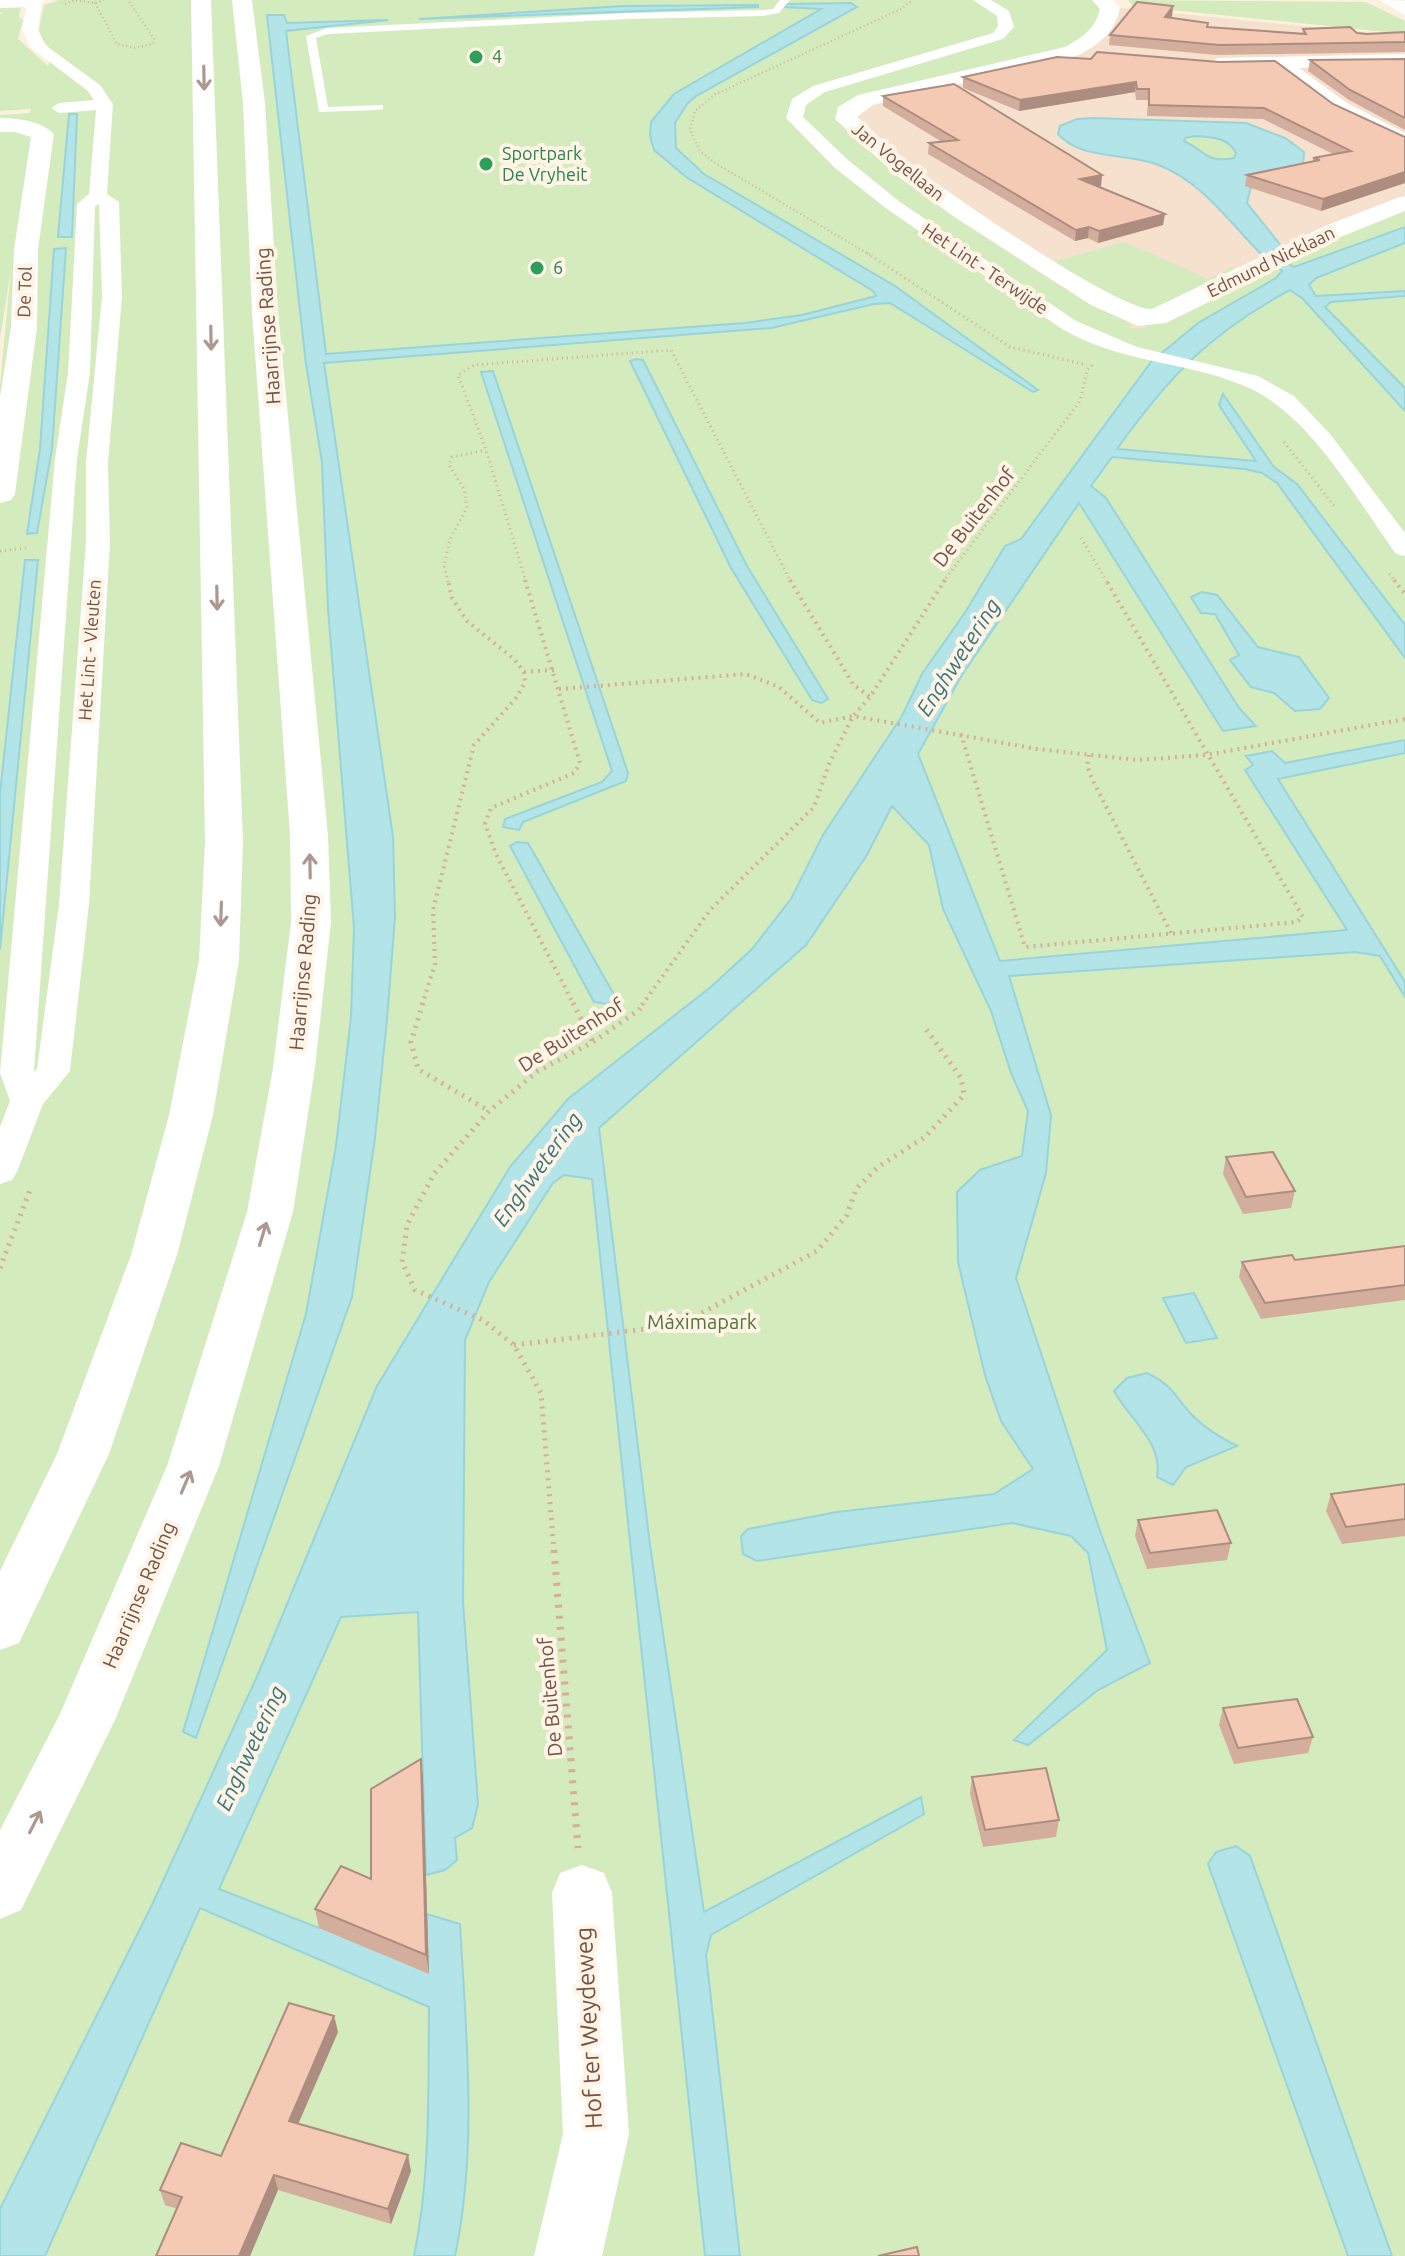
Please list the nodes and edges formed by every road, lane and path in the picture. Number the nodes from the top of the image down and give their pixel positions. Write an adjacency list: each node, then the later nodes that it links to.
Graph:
1 (104, 0): 2 (path)
2 (128, 0)
3 (201, 0): 60 (main road, one-way to 60)
4 (242, 0): 61 (main road, Haarrijnse Rading, one-way to 4)
5 (785, 0): 18 (lane)
6 (980, 0): 27 (street, Het Lint - Terwijde)
7 (1102, 0): 12 (main road, Jan Vogellaan)
8 (1389, 0): 11 (main road)
9 (35, 1): 10 (main road); 17 (street)
10 (0, 2)
11 (1405, 9)
12 (1072, 51): 13 (main road); 26 (main road, Jan Vogellaan)
13 (1105, 54)
14 (1405, 60): 16 (main road)
15 (1203, 63): 16 (main road)
16 (1281, 64): 21 (main road)
17 (105, 104): 19 (street); 23 (street, Het Lint - Vleuten)
18 (379, 107)
19 (59, 108)
20 (0, 125): 32 (main road, De Tol)
21 (1405, 141)
22 (1405, 203): 26 (main road, Edmund Nicklaan)
23 (97, 243): 24 (street, Het Lint - Vleuten); 25 (street, Het Lint - Vleuten)
24 (112, 296): 25 (street); 28 (street, Het Lint - Vleuten)
25 (84, 298): 29 (street, Het Lint - Vleuten)
26 (1138, 318)
27 (1110, 345): 37 (street, Het Lint - Terwijde); 45 (path, De Buitenhof)
28 (107, 372): 29 (street); 35 (street, Het Lint - Vleuten)
29 (79, 373): 36 (street, Het Lint - Vleuten)
30 (1280, 437): 33 (path)
31 (486, 450): 42 (path); 43 (path); 45 (path)
32 (0, 494)
33 (1337, 509)
34 (1081, 538): 50 (path)
35 (98, 542): 36 (street); 40 (street, Het Lint - Vleuten)
36 (59, 546): 41 (street, Het Lint - Vleuten)
37 (1405, 549)
38 (1386, 570): 39 (path)
39 (1405, 594)
40 (88, 657): 41 (street); 51 (street, Het Lint - Vleuten)
41 (51, 659): 52 (street, Het Lint - Vleuten)
42 (554, 670): 43 (path); 44 (path)
43 (524, 672): 57 (path)
44 (559, 689): 46 (path); 55 (path)
45 (870, 697): 46 (path, De Buitenhof)
46 (853, 716): 48 (path); 55 (path, De Buitenhof)
47 (1405, 719): 50 (path)
48 (961, 734): 49 (path); 53 (path)
49 (1089, 755): 50 (path); 53 (path)
50 (1206, 755): 53 (path)
51 (74, 904): 52 (street); 56 (street, Het Lint - Vleuten)
52 (29, 907): 56 (street, Het Lint - Vleuten)
53 (1171, 933)
54 (926, 1029): 59 (path)
55 (593, 1042): 57 (path, De Buitenhof)
56 (27, 1101): 58 (street, Het Lint - Vleuten)
57 (489, 1111): 59 (path, De Buitenhof)
58 (0, 1172)
59 (514, 1345): 62 (path, De Buitenhof)
60 (0, 1627)
61 (0, 1891)
62 (582, 1893): 63 (main road, Hof ter Weydeweg)
63 (568, 2256)

